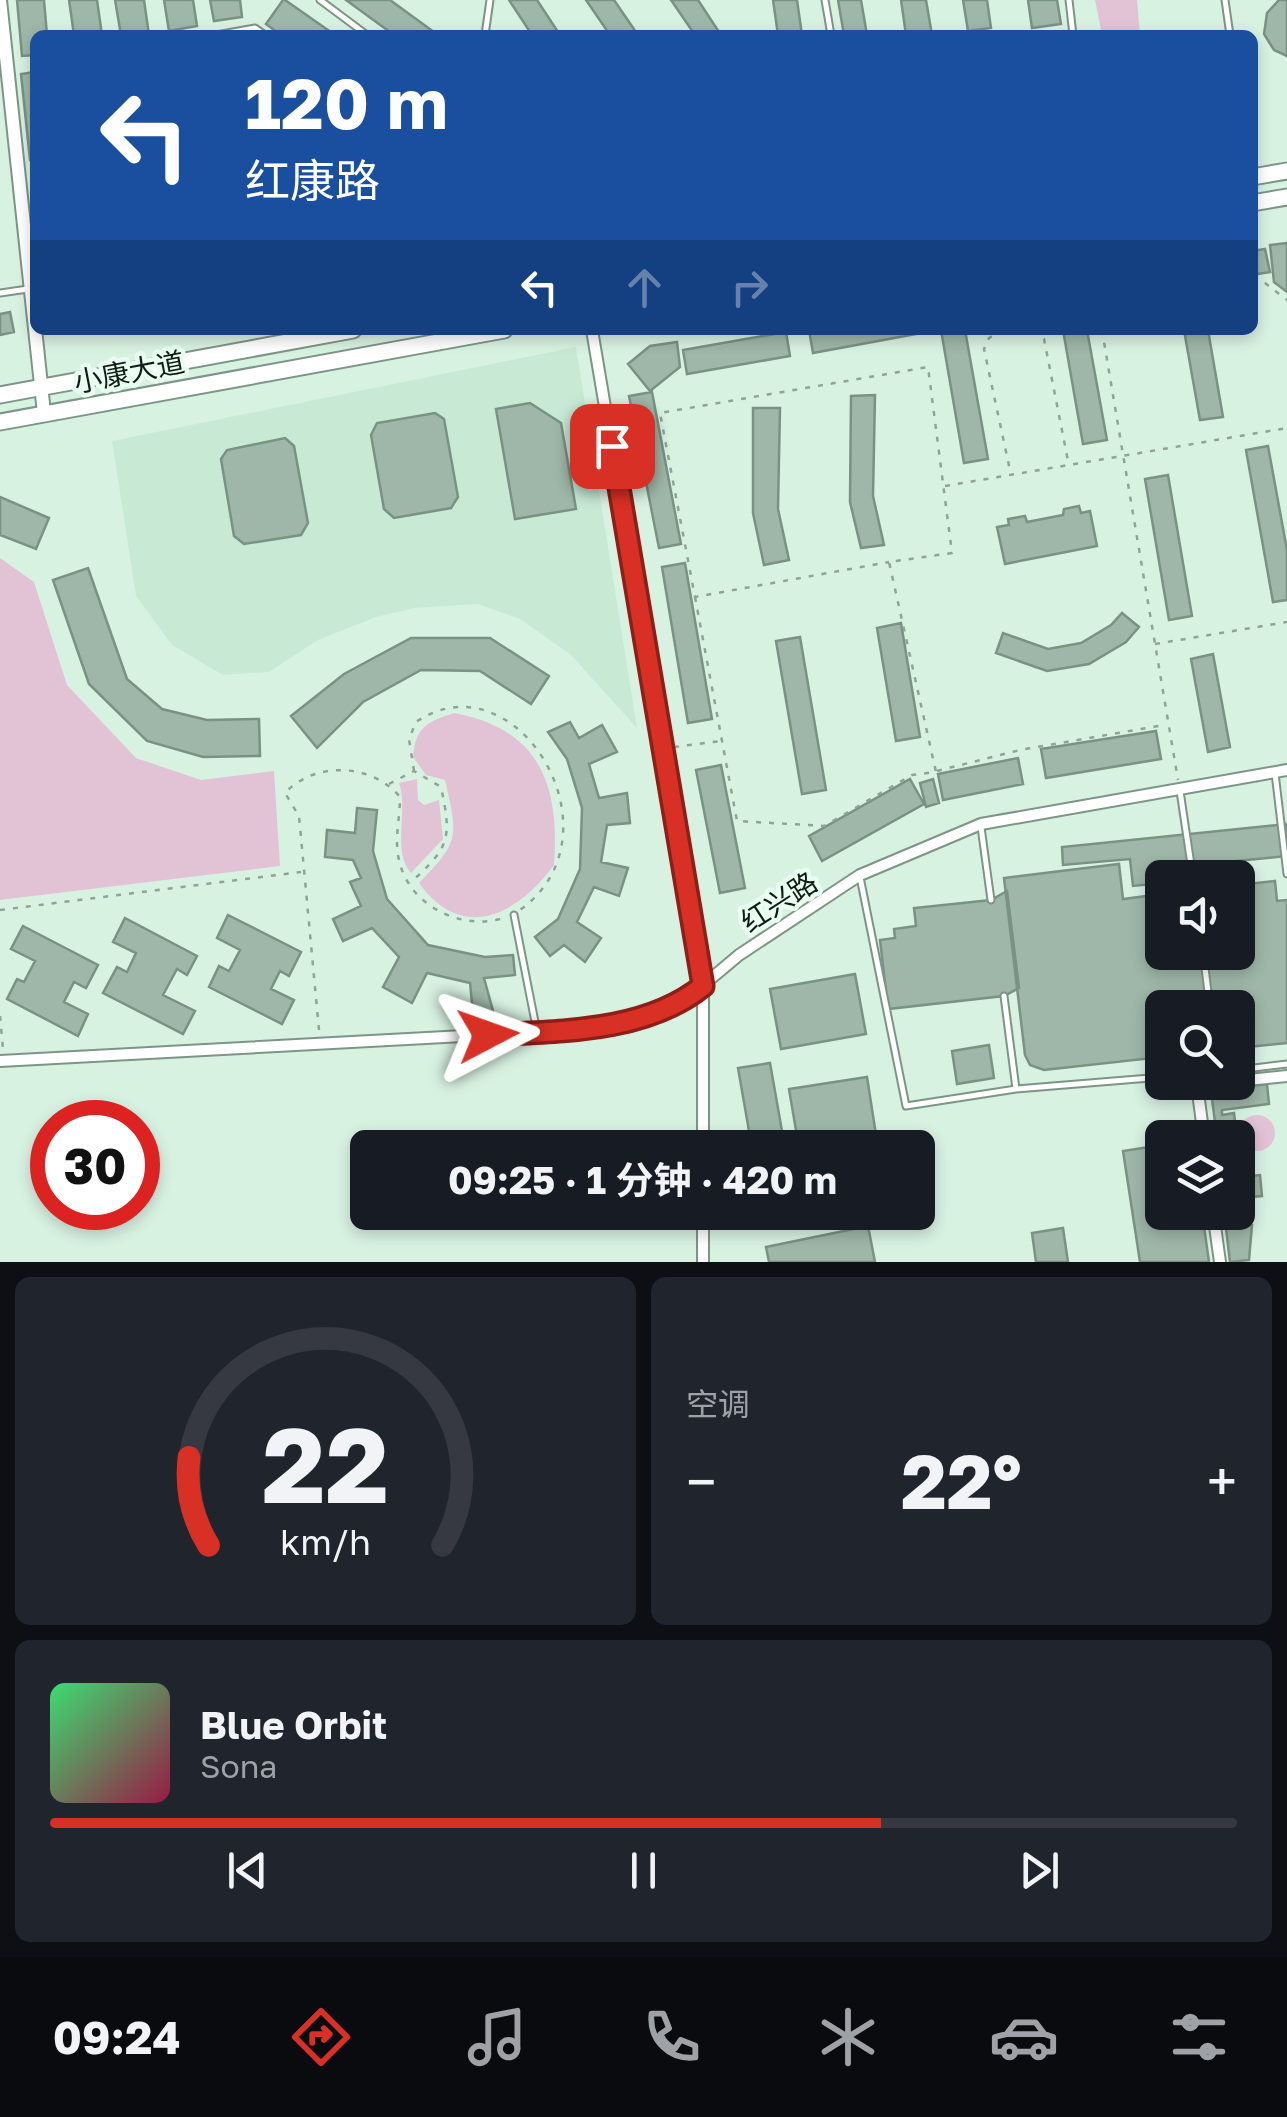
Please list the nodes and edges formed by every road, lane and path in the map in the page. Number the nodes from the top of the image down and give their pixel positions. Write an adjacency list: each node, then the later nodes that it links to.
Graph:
1 (0, 0): 16 (street)
2 (320, 0): 7 (lane)
3 (490, 0): 8 (lane)
4 (826, 0): 9 (lane)
5 (1069, 0): 10 (lane)
6 (1225, 0): 11 (lane)
7 (361, 30)
8 (485, 30)
9 (831, 30)
10 (1072, 30)
11 (1229, 30)
12 (1287, 171): 13 (main road)
13 (1258, 176)
14 (1287, 197): 15 (main road)
15 (1258, 202)
16 (30, 255)
17 (30, 272): 19 (street)
18 (1258, 285): 21 (path)
19 (28, 289): 20 (lane); 22 (street)
20 (0, 293)
21 (1287, 300)
22 (30, 307)
23 (33, 335): 30 (street)
24 (325, 335): 30 (main road, 小康大道)
25 (476, 335): 32 (main road, 小康大道)
26 (593, 335): 45 (street)
27 (994, 335): 37 (path)
28 (1040, 335): 36 (path)
29 (1103, 335): 35 (path)
30 (39, 387): 31 (main road, 小康大道); 32 (street)
31 (0, 394)
32 (44, 413): 33 (main road, 小康大道)
33 (0, 422)
34 (1287, 428): 35 (path)
35 (1120, 457): 36 (path); 42 (path)
36 (1069, 466): 37 (path)
37 (1012, 477): 38 (path)
38 (945, 486): 39 (path); 40 (path)
39 (889, 562): 40 (path); 48 (path)
40 (695, 597): 44 (path)
41 (1287, 622): 42 (path)
42 (1154, 644): 43 (path)
43 (1167, 725): 48 (path); 50 (path)
44 (722, 741): 45 (path); 48 (path)
45 (664, 748): 60 (street)
46 (414, 771): 49 (path); 56 (path); 59 (path)
47 (1281, 771): 50 (street, 红兴路); 54 (lane)
48 (936, 772)
49 (389, 784): 53 (path); 56 (path)
50 (1180, 786): 51 (street, 红兴路); 52 (lane)
51 (980, 824): 55 (street, 红兴路); 57 (lane)
52 (1190, 860)
53 (304, 871): 58 (path); 64 (path)
54 (1287, 874)
55 (860, 875): 60 (street, 红兴路); 71 (lane)
56 (409, 884): 59 (path)
57 (991, 900)
58 (0, 910)
59 (514, 915): 63 (lane)
60 (703, 986): 63 (street, 红兴路); 72 (street)
61 (1004, 996): 71 (lane)
62 (0, 1016): 65 (path)
63 (537, 1032): 64 (street, 红兴路)
64 (320, 1046): 65 (street, 红兴路)
65 (2, 1061)
66 (1287, 1064): 67 (lane)
67 (1255, 1068)
68 (1287, 1076): 70 (street)
69 (1145, 1078): 71 (lane)
70 (1255, 1079)
71 (1016, 1089)
72 (703, 1130)
73 (703, 1230): 75 (street)
74 (1216, 1230): 76 (street)
75 (703, 1262)
76 (1220, 1262)

